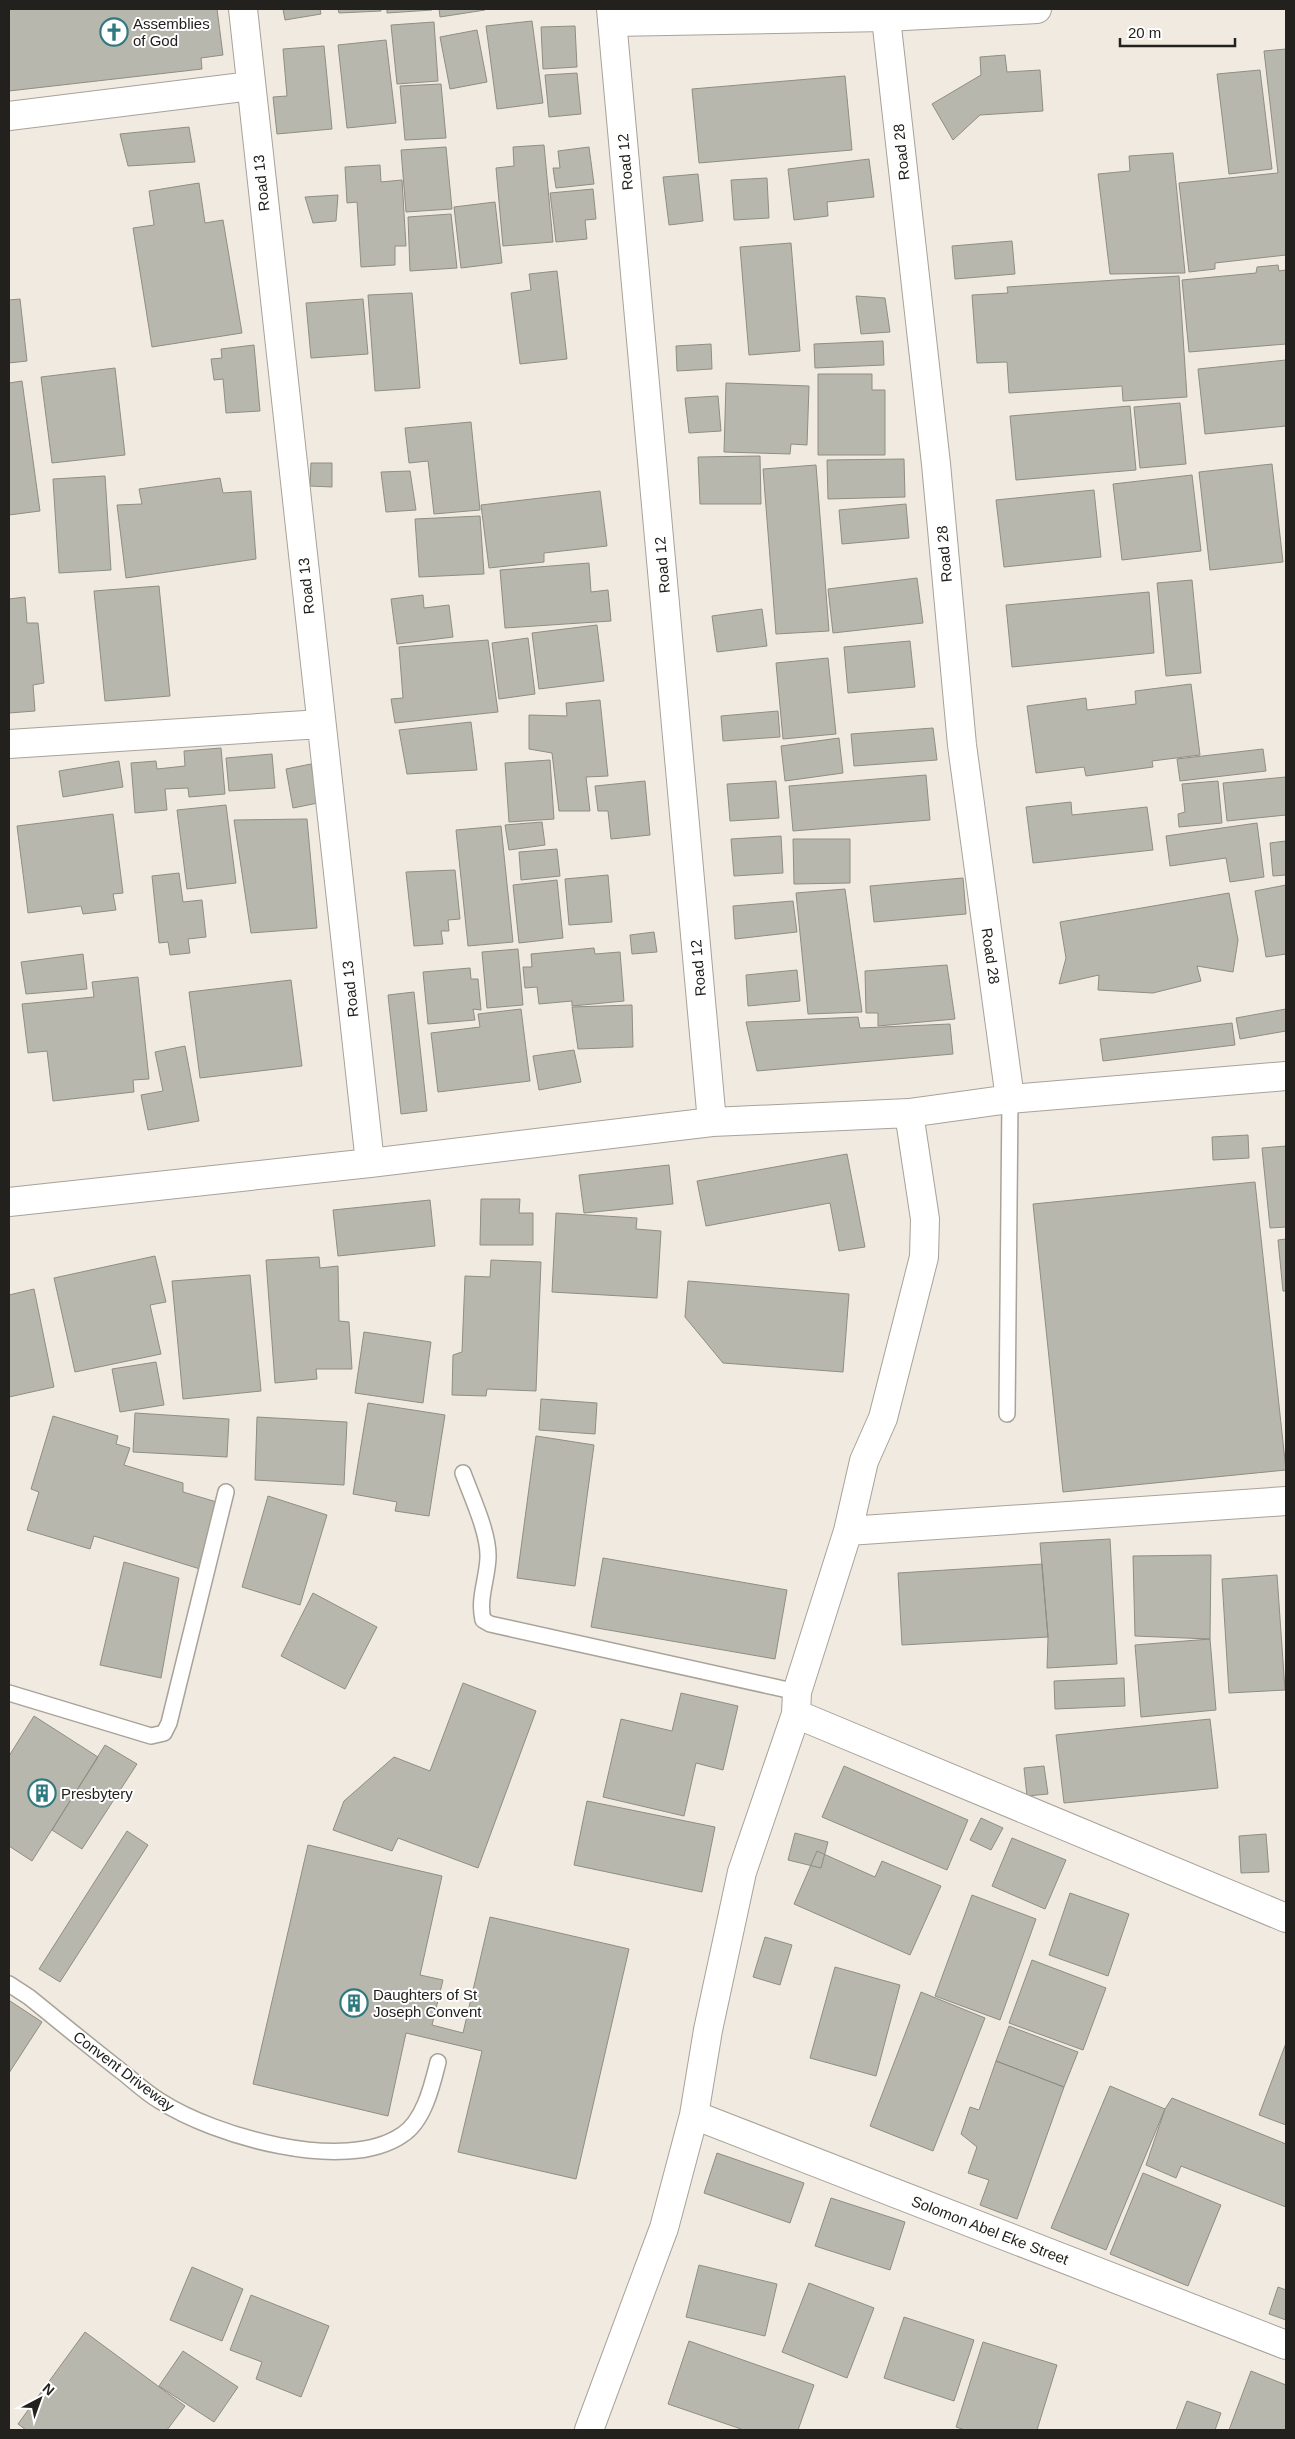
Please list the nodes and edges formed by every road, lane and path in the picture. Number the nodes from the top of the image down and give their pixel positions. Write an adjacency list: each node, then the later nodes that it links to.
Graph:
1 (243, 9): 5 (street, Road 13)
2 (1037, 9): 3 (street)
3 (885, 13): 4 (street); 10 (street, Road 28)
4 (611, 15): 12 (street, Road 12)
5 (251, 86): 6 (street); 7 (street, Road 13)
6 (9, 116)
7 (321, 724): 8 (street); 13 (street, Road 13)
8 (9, 744)
9 (1286, 1076): 10 (street)
10 (1010, 1099): 11 (street); 15 (lane)
11 (909, 1113): 12 (street); 19 (street)
12 (712, 1122): 13 (street)
13 (370, 1163): 14 (street)
14 (9, 1202)
15 (1007, 1414)
16 (463, 1473): 21 (lane)
17 (226, 1492): 20 (lane)
18 (1286, 1501): 19 (street)
19 (848, 1531): 21 (street)
20 (9, 1693)
21 (797, 1703): 22 (street); 25 (street)
22 (1286, 1918)
23 (9, 1984): 24 (lane, Convent Driveway)
24 (438, 2062)
25 (694, 2115): 26 (street, Solomon Abel Eke Street); 27 (street)
26 (1286, 2345)
27 (589, 2430)

